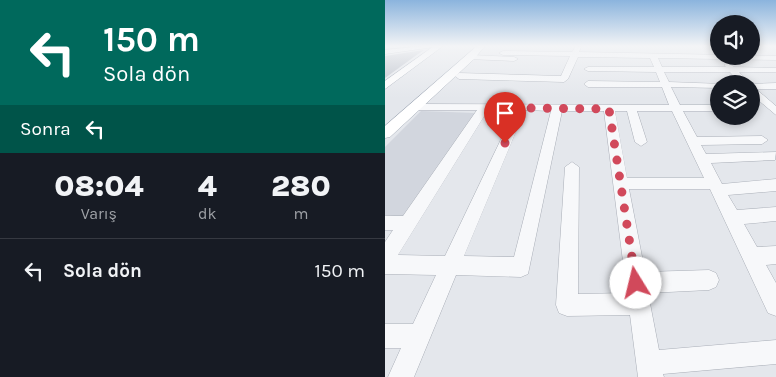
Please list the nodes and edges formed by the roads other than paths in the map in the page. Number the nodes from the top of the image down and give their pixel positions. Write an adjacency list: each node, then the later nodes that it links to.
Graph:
1 (415, 64): 16 (main road)
2 (460, 64): 31 (main road)
3 (466, 64): 12 (main road)
4 (571, 64): 12 (street)
5 (588, 64): 8 (street)
6 (657, 64): 9 (street)
7 (727, 65): 10 (street)
8 (588, 69): 9 (street); 20 (street)
9 (659, 69): 10 (street); 14 (street)
10 (732, 70): 11 (street); 13 (street)
11 (776, 70)
12 (458, 73): 21 (main road)
13 (737, 75)
14 (666, 85): 15 (street); 20 (street); 25 (street)
15 (710, 85)
16 (385, 86)
17 (776, 86): 18 (street)
18 (760, 87)
19 (760, 96): 30 (street)
20 (586, 97): 28 (street); 29 (street)
21 (415, 107): 22 (street); 32 (main road)
22 (484, 108): 23 (street); 45 (street)
23 (521, 108): 28 (street); 50 (street)
24 (631, 108): 25 (street); 29 (street); 35 (street)
25 (676, 108): 26 (street); 34 (street)
26 (710, 108)
27 (760, 108): 30 (street)
28 (557, 109): 50 (street)
29 (609, 109): 39 (street)
30 (774, 109)
31 (385, 124)
32 (385, 134)
33 (762, 140): 34 (street)
34 (693, 141): 37 (street)
35 (641, 142)
36 (775, 156): 37 (street)
37 (702, 159): 41 (street)
38 (572, 167): 53 (street)
39 (621, 183): 41 (street); 52 (street)
40 (776, 185): 41 (street)
41 (716, 187): 43 (street)
42 (776, 214): 43 (street)
43 (732, 218): 47 (street)
44 (385, 223): 45 (street)
45 (408, 223): 48 (street)
46 (776, 255): 47 (street)
47 (751, 257): 54 (street)
48 (385, 258)
49 (385, 264): 50 (street)
50 (449, 265): 56 (street)
51 (709, 280): 52 (street)
52 (636, 283): 53 (street)
53 (639, 304): 58 (street)
54 (776, 305)
55 (385, 336): 56 (street)
56 (418, 336): 59 (street)
57 (776, 352): 58 (street)
58 (650, 370)
59 (401, 377)

